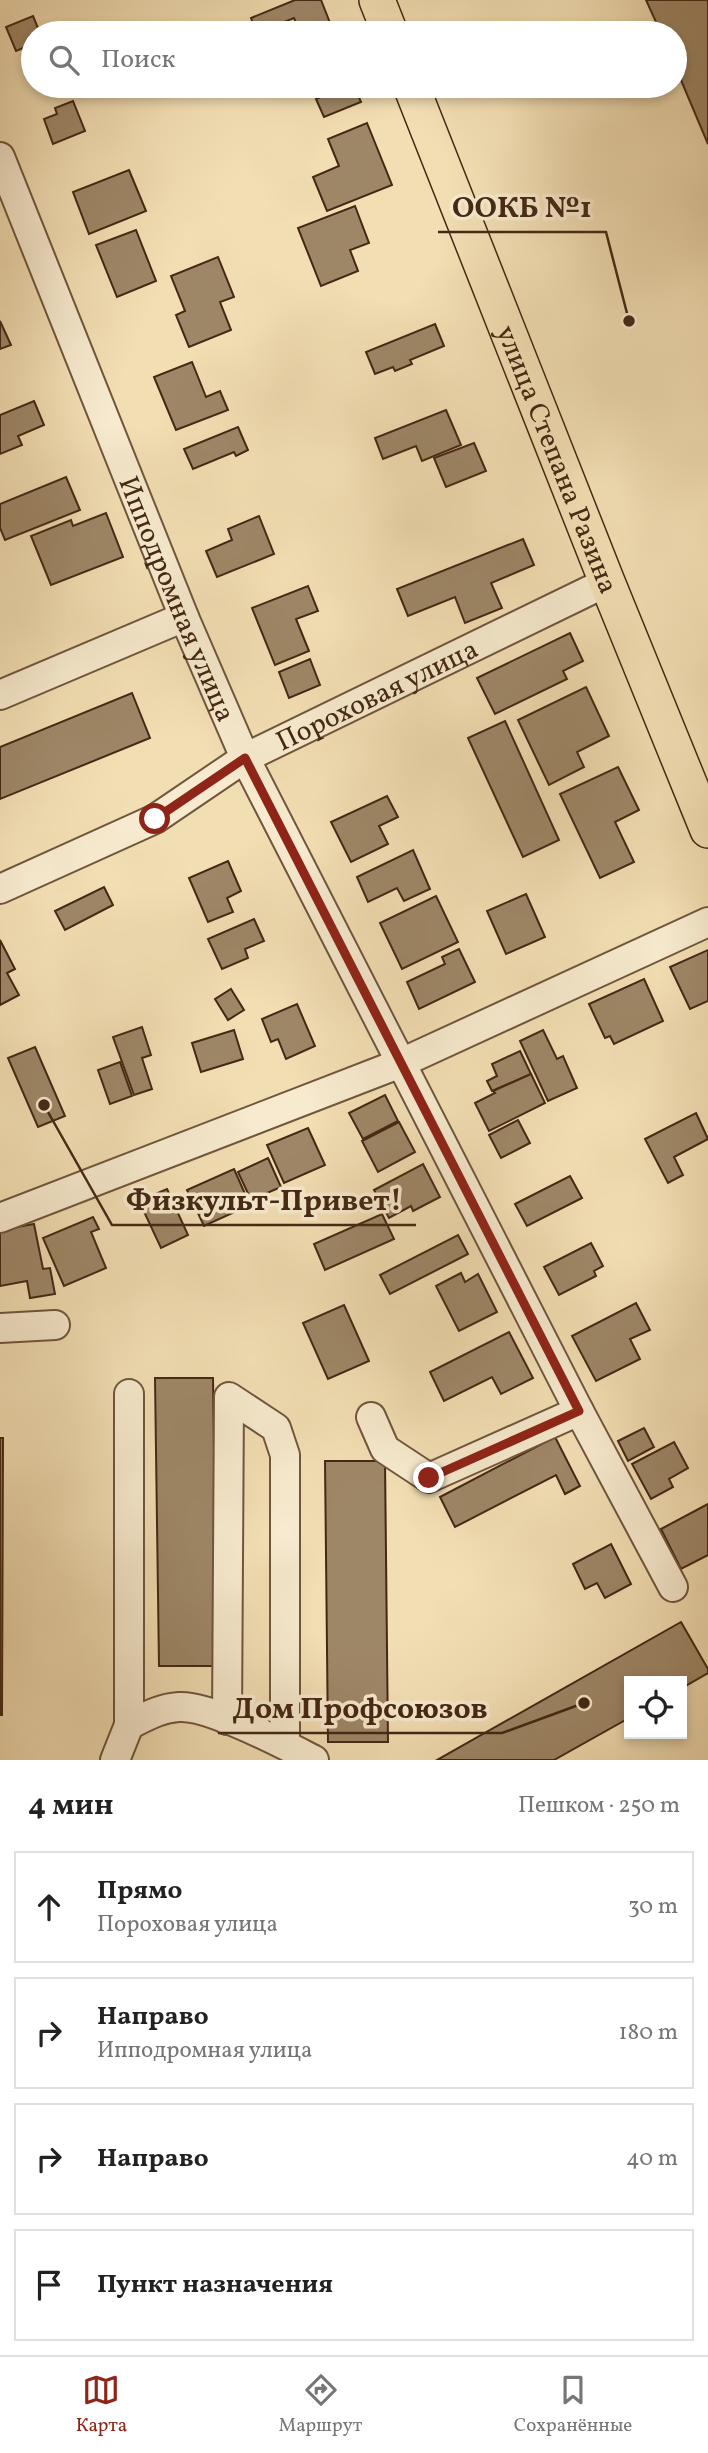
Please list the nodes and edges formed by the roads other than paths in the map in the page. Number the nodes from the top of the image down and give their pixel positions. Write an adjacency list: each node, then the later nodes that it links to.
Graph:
1 (377, 0): 2 (main road)
2 (385, 21)
3 (416, 98): 5 (main road, улица Степана Разина)
4 (0, 157): 6 (street, Ипподромная улица)
5 (607, 582): 8 (street, Пороховая улица); 9 (main road, улица Степана Разина)
6 (184, 617): 7 (street); 8 (street, Ипподромная улица)
7 (0, 695)
8 (245, 758): 10 (street, Пороховая улица); 12 (street, Ипподромная улица)
9 (708, 830)
10 (0, 889)
11 (708, 922): 12 (street)
12 (401, 1063): 13 (street); 17 (street, Ипподромная улица)
13 (0, 1219)
14 (55, 1325): 15 (street)
15 (0, 1328)
16 (129, 1394): 21 (street)
17 (579, 1411): 18 (street); 19 (street, Ипподромная улица)
18 (371, 1417)
19 (673, 1587)
20 (227, 1720): 21 (street); 22 (street); 22 (street)
21 (129, 1725): 23 (street)
22 (285, 1744): 24 (street)
23 (115, 1760)
24 (314, 1760)

